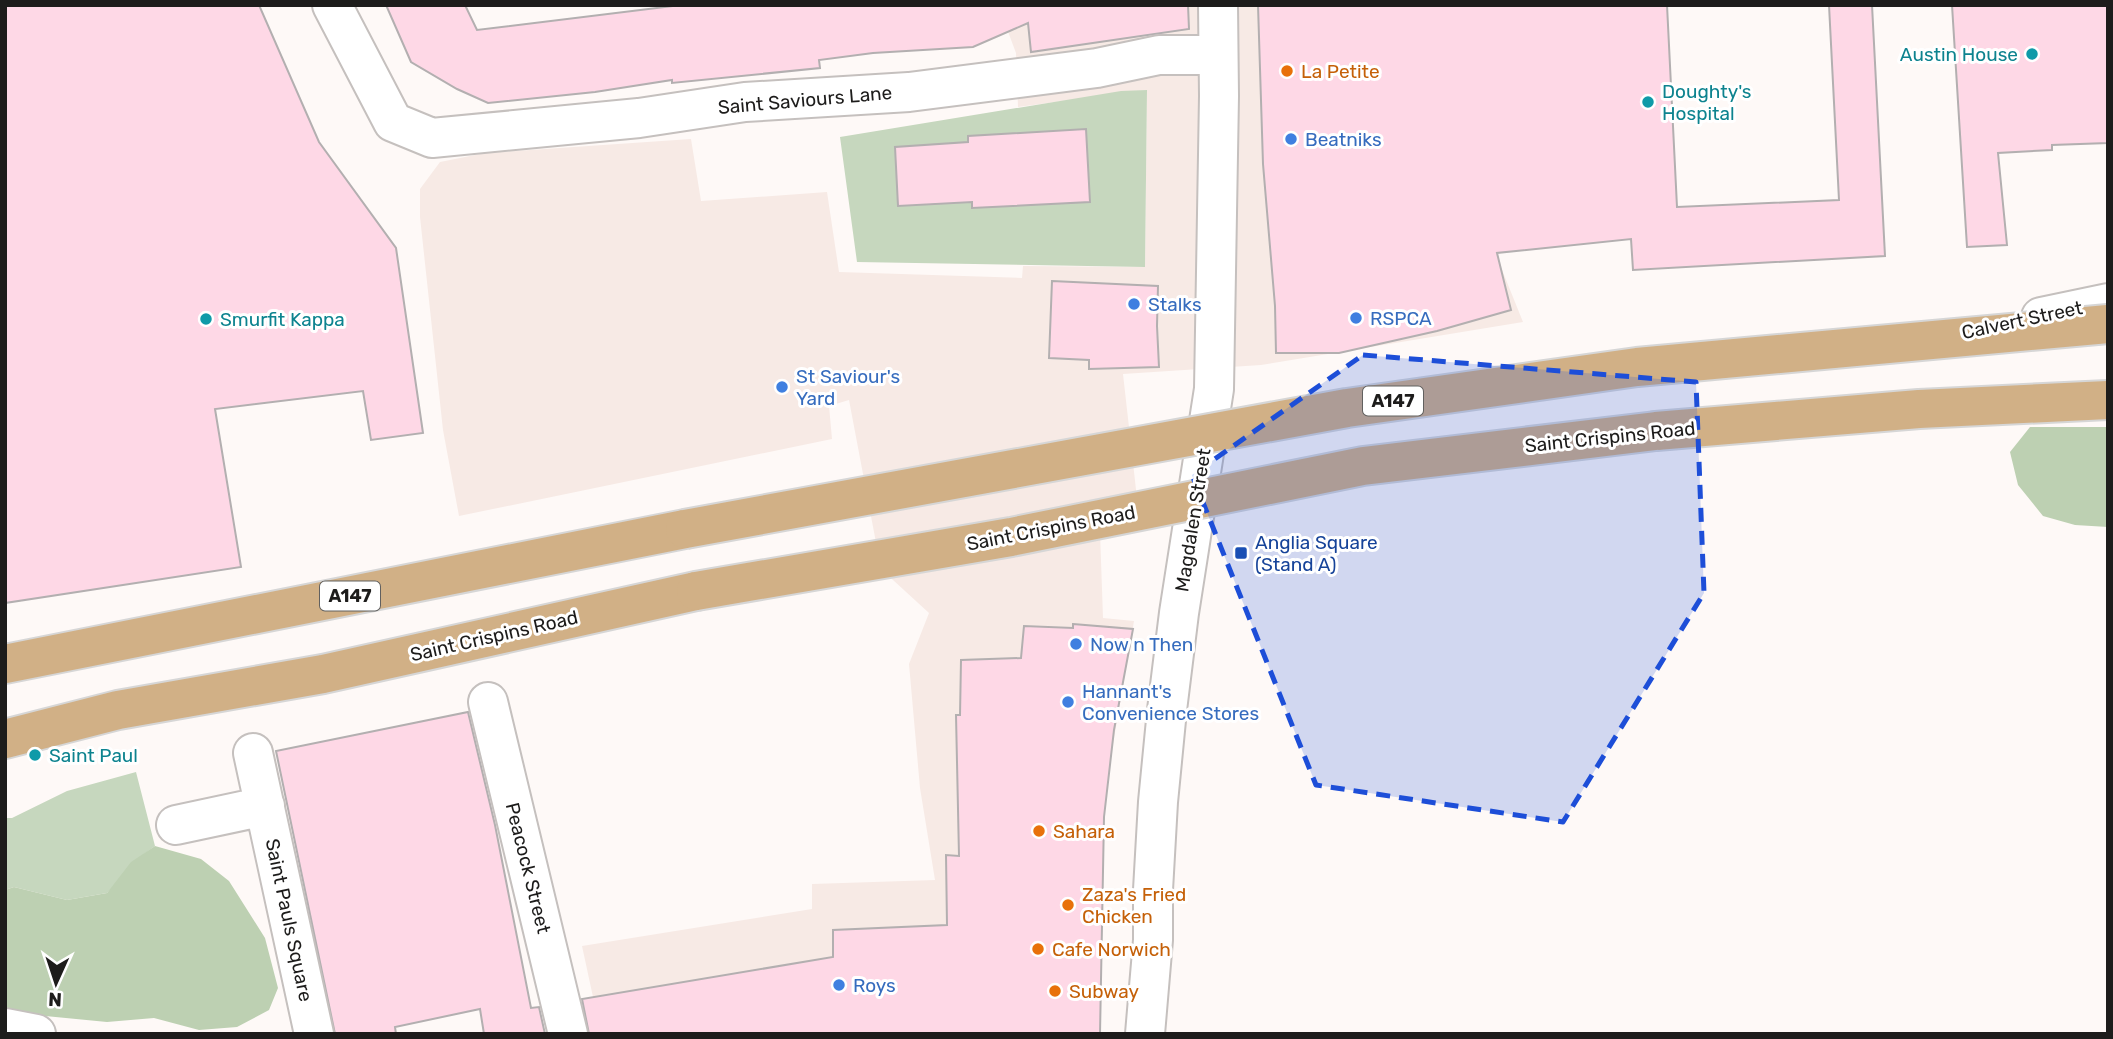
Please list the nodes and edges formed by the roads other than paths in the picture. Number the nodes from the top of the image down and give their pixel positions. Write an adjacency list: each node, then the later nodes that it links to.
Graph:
1 (332, 5): 3 (street, Saint Saviours Lane)
2 (1218, 5): 3 (street, Magdalen Street)
3 (1218, 55): 18 (street, Magdalen Street)
4 (2108, 303): 6 (street, Calvert Street, bridge)
5 (2108, 324): 6 (main road, A147, bridge)
6 (1936, 338): 8 (main road, A147, bridge)
7 (2108, 400): 10 (main road, Saint Crispins Road, bridge)
8 (5, 664)
9 (488, 702): 17 (street, Peacock Street)
10 (5, 739)
11 (253, 753): 12 (street, Saint Pauls Square)
12 (265, 806): 13 (street); 16 (street, Saint Pauls Square)
13 (176, 825)
14 (5, 1028): 15 (street)
15 (36, 1034)
16 (314, 1034)
17 (568, 1034)
18 (1145, 1034)

